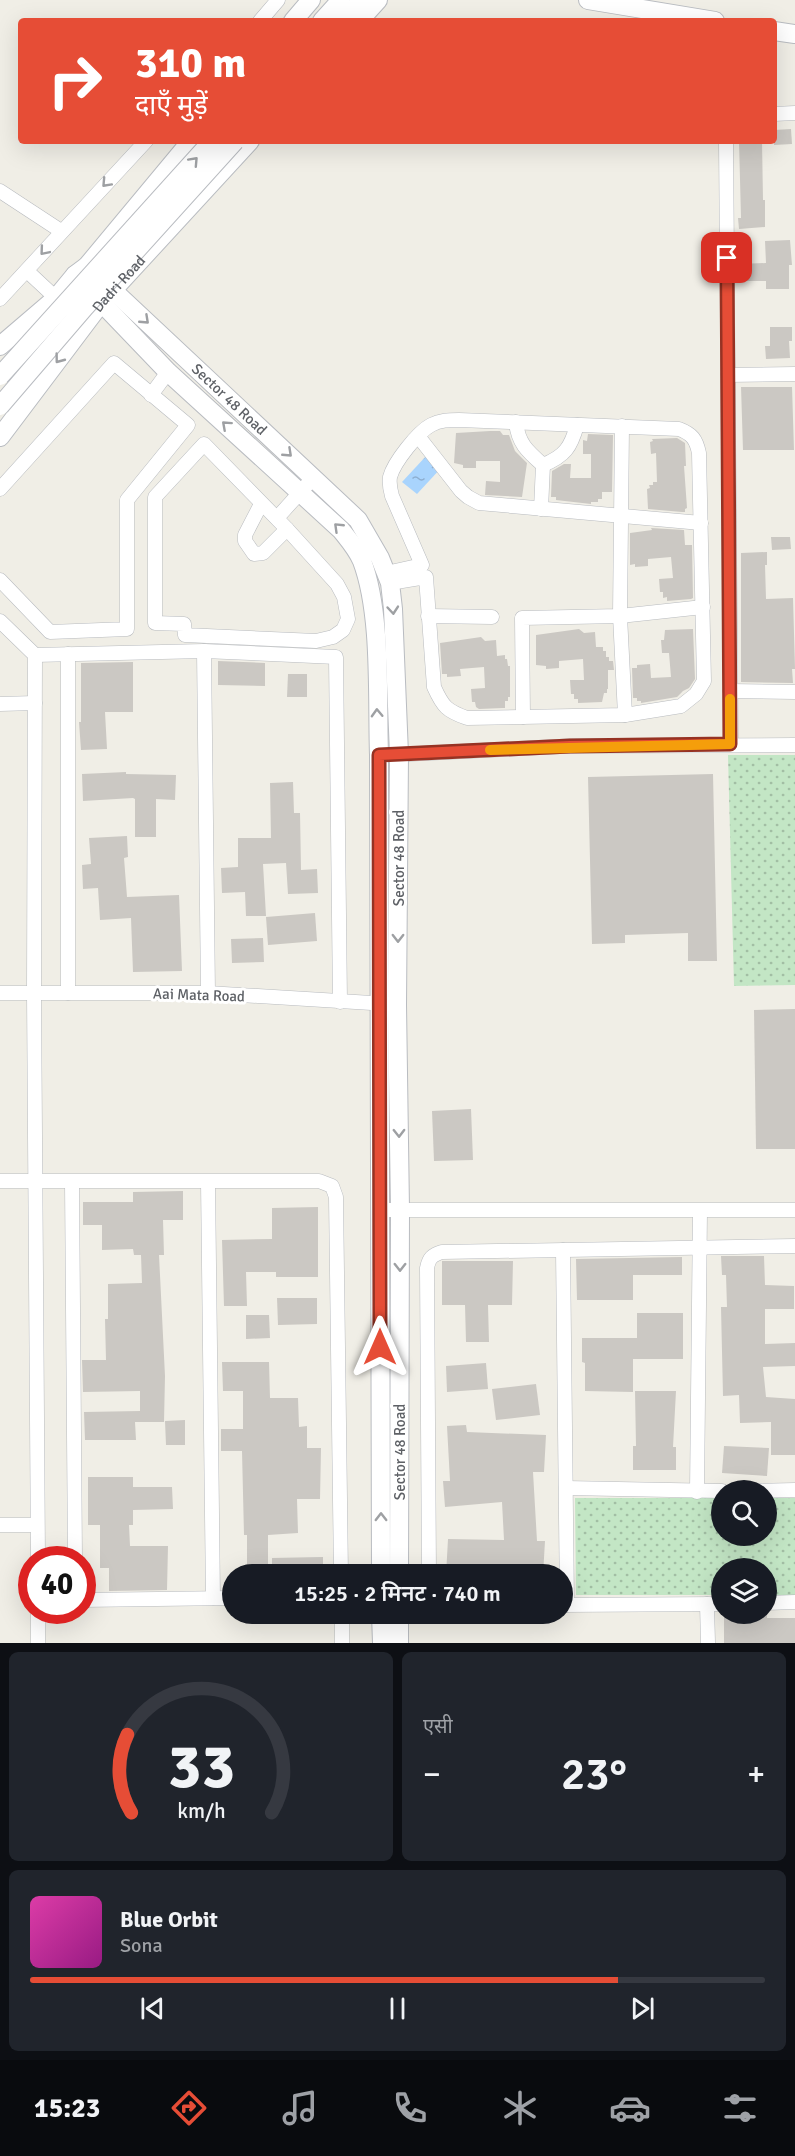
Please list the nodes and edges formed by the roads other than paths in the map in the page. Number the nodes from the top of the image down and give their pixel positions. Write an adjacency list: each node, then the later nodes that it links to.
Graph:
1 (281, 0): 6 (street); 7 (street)
2 (341, 0): 8 (street)
3 (362, 0): 9 (street)
4 (378, 0): 10 (street)
5 (588, 0): 11 (street)
6 (301, 11)
7 (263, 18)
8 (325, 18)
9 (346, 18)
10 (362, 18)
11 (697, 18)
12 (777, 31): 13 (street)
13 (795, 34)
14 (795, 113): 15 (street)
15 (777, 114)
16 (143, 144): 23 (street, one-way to 23)
17 (188, 144): 25 (street)
18 (209, 144): 33 (street, one-way to 18, bridge)
19 (233, 144): 35 (street, bridge)
20 (247, 144): 26 (street, Dadri Road)
21 (726, 144): 32 (street)
22 (0, 191): 23 (street)
23 (61, 231): 24 (street, one-way to 24)
24 (27, 271): 27 (street); 28 (street)
25 (81, 271): 26 (street, Sector 48 Road); 27 (street)
26 (107, 297): 30 (street, Sector 48 Road); 40 (street, Dadri Road, one-way to 40); 42 (street, Sector 48 Road, one-way to 42)
27 (56, 298): 29 (street)
28 (0, 299)
29 (0, 346)
30 (168, 372): 34 (street); 44 (street, Sector 48 Road, one-way to 30)
31 (795, 374): 32 (street)
32 (728, 375): 61 (street)
33 (0, 376)
34 (151, 395): 43 (street); 52 (street)
35 (0, 406)
36 (516, 422): 37 (street); 39 (street); 41 (street)
37 (577, 424): 38 (street); 41 (street)
38 (622, 426): 47 (street); 49 (street)
39 (418, 436): 46 (street); 51 (street)
40 (0, 437)
41 (543, 465): 46 (street)
42 (314, 477): 44 (street); 51 (street, Sector 48 Road)
43 (0, 489)
44 (300, 493): 48 (street); 70 (street, Sector 48 Road, one-way to 44)
45 (261, 504): 48 (street); 50 (street); 50 (street)
46 (540, 509): 47 (street)
47 (622, 516): 49 (street); 55 (street)
48 (277, 518): 50 (street)
49 (701, 523): 53 (street)
50 (287, 529)
51 (388, 578): 54 (street); 69 (street, Sector 48 Road, one-way to 69)
52 (0, 580)
53 (703, 607): 55 (street); 65 (street)
54 (428, 616): 56 (street); 66 (street)
55 (620, 616): 65 (street); 66 (street)
56 (492, 617)
57 (0, 621): 60 (street)
58 (204, 651): 59 (street); 74 (street); 75 (street)
59 (68, 654): 60 (street); 73 (street)
60 (34, 655): 63 (street)
61 (730, 691): 62 (street); 67 (street)
62 (795, 692)
63 (34, 703): 64 (street); 72 (street)
64 (0, 704)
65 (625, 715): 66 (street)
66 (523, 717)
67 (730, 744): 68 (street); 69 (street)
68 (795, 745)
69 (399, 754): 70 (street); 76 (street, Sector 48 Road, one-way to 76)
70 (379, 755): 76 (street, Sector 48 Road)
71 (0, 993): 72 (street, Aai Mata Road)
72 (34, 993): 73 (street, Aai Mata Road); 78 (street)
73 (68, 993): 74 (street, Aai Mata Road)
74 (208, 993): 75 (street, Aai Mata Road)
75 (340, 1002): 76 (street, Aai Mata Road)
76 (388, 1004): 81 (street, Sector 48 Road, one-way to 81); 82 (street, Sector 48 Road)
77 (0, 1181): 78 (street)
78 (35, 1182): 79 (street); 94 (street)
79 (72, 1182): 80 (street); 96 (street)
80 (208, 1182): 97 (street); 102 (street)
81 (400, 1209): 82 (street); 84 (street); 99 (street, Sector 48 Road, one-way to 99)
82 (380, 1210): 98 (street, Sector 48 Road, one-way to 82)
83 (795, 1210): 84 (street)
84 (700, 1211): 86 (street)
85 (795, 1246): 86 (street)
86 (699, 1247): 87 (street); 92 (street)
87 (563, 1250): 88 (street); 100 (street)
88 (566, 1488): 92 (street); 101 (street)
89 (777, 1490): 90 (street)
90 (795, 1490)
91 (711, 1491): 92 (street)
92 (697, 1492)
93 (0, 1525): 94 (street)
94 (37, 1525): 95 (street)
95 (38, 1546)
96 (75, 1546)
97 (341, 1564)
98 (381, 1564)
99 (399, 1564)
100 (429, 1564)
101 (565, 1564)
102 (213, 1598): 103 (street); 104 (street)
103 (222, 1598)
104 (96, 1600)
105 (795, 1602): 106 (street)
106 (777, 1603)
107 (711, 1604): 108 (street)
108 (573, 1605)
109 (38, 1624): 114 (street)
110 (342, 1624): 115 (street)
111 (381, 1624): 116 (street)
112 (399, 1624): 117 (street)
113 (711, 1624): 118 (street)
114 (38, 1643)
115 (342, 1643)
116 (381, 1643)
117 (399, 1643)
118 (708, 1643)

